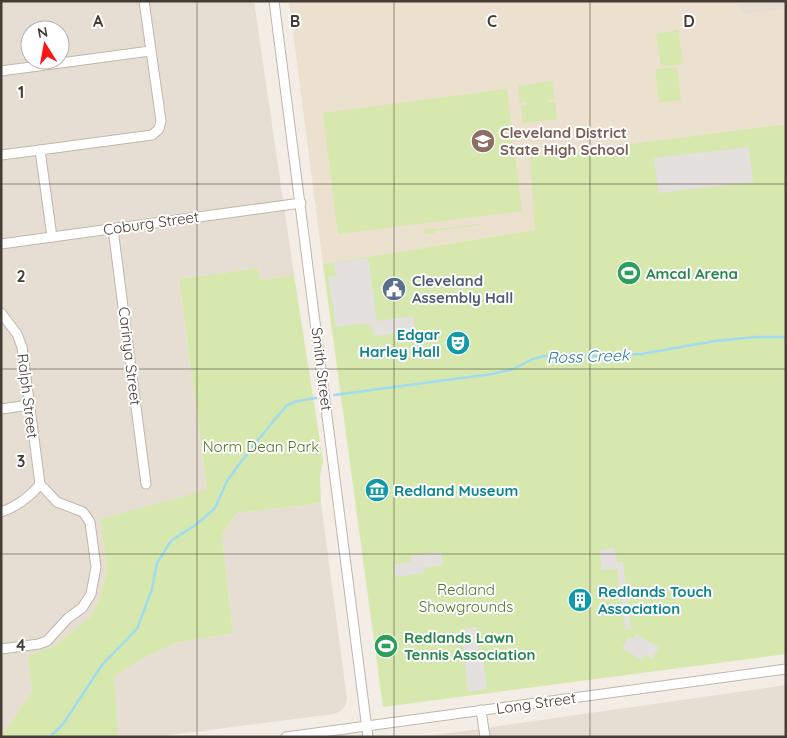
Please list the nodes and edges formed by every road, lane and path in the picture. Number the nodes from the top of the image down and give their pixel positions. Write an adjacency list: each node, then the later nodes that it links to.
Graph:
1 (144, 1): 3 (street)
2 (274, 1): 7 (street, Smith Street)
3 (150, 51): 4 (street); 5 (street)
4 (1, 71)
5 (40, 150): 6 (street); 9 (street)
6 (1, 155)
7 (300, 202): 8 (street, Coburg Street); 20 (street, Smith Street)
8 (113, 229): 9 (street, Coburg Street); 15 (street, Carinya Street)
9 (52, 237): 10 (street, Coburg Street)
10 (1, 244)
11 (1, 313): 12 (street, Ralph Street)
12 (29, 405): 13 (street); 14 (street, Ralph Street)
13 (1, 409)
14 (40, 484): 16 (street); 17 (street)
15 (146, 484)
16 (1, 512)
17 (1, 649)
18 (786, 669): 19 (street, Long Street)
19 (481, 710): 20 (street, Long Street); 23 (street)
20 (367, 725): 21 (street, Long Street); 22 (street, Smith Street)
21 (286, 737)
22 (368, 737)
23 (485, 737)

